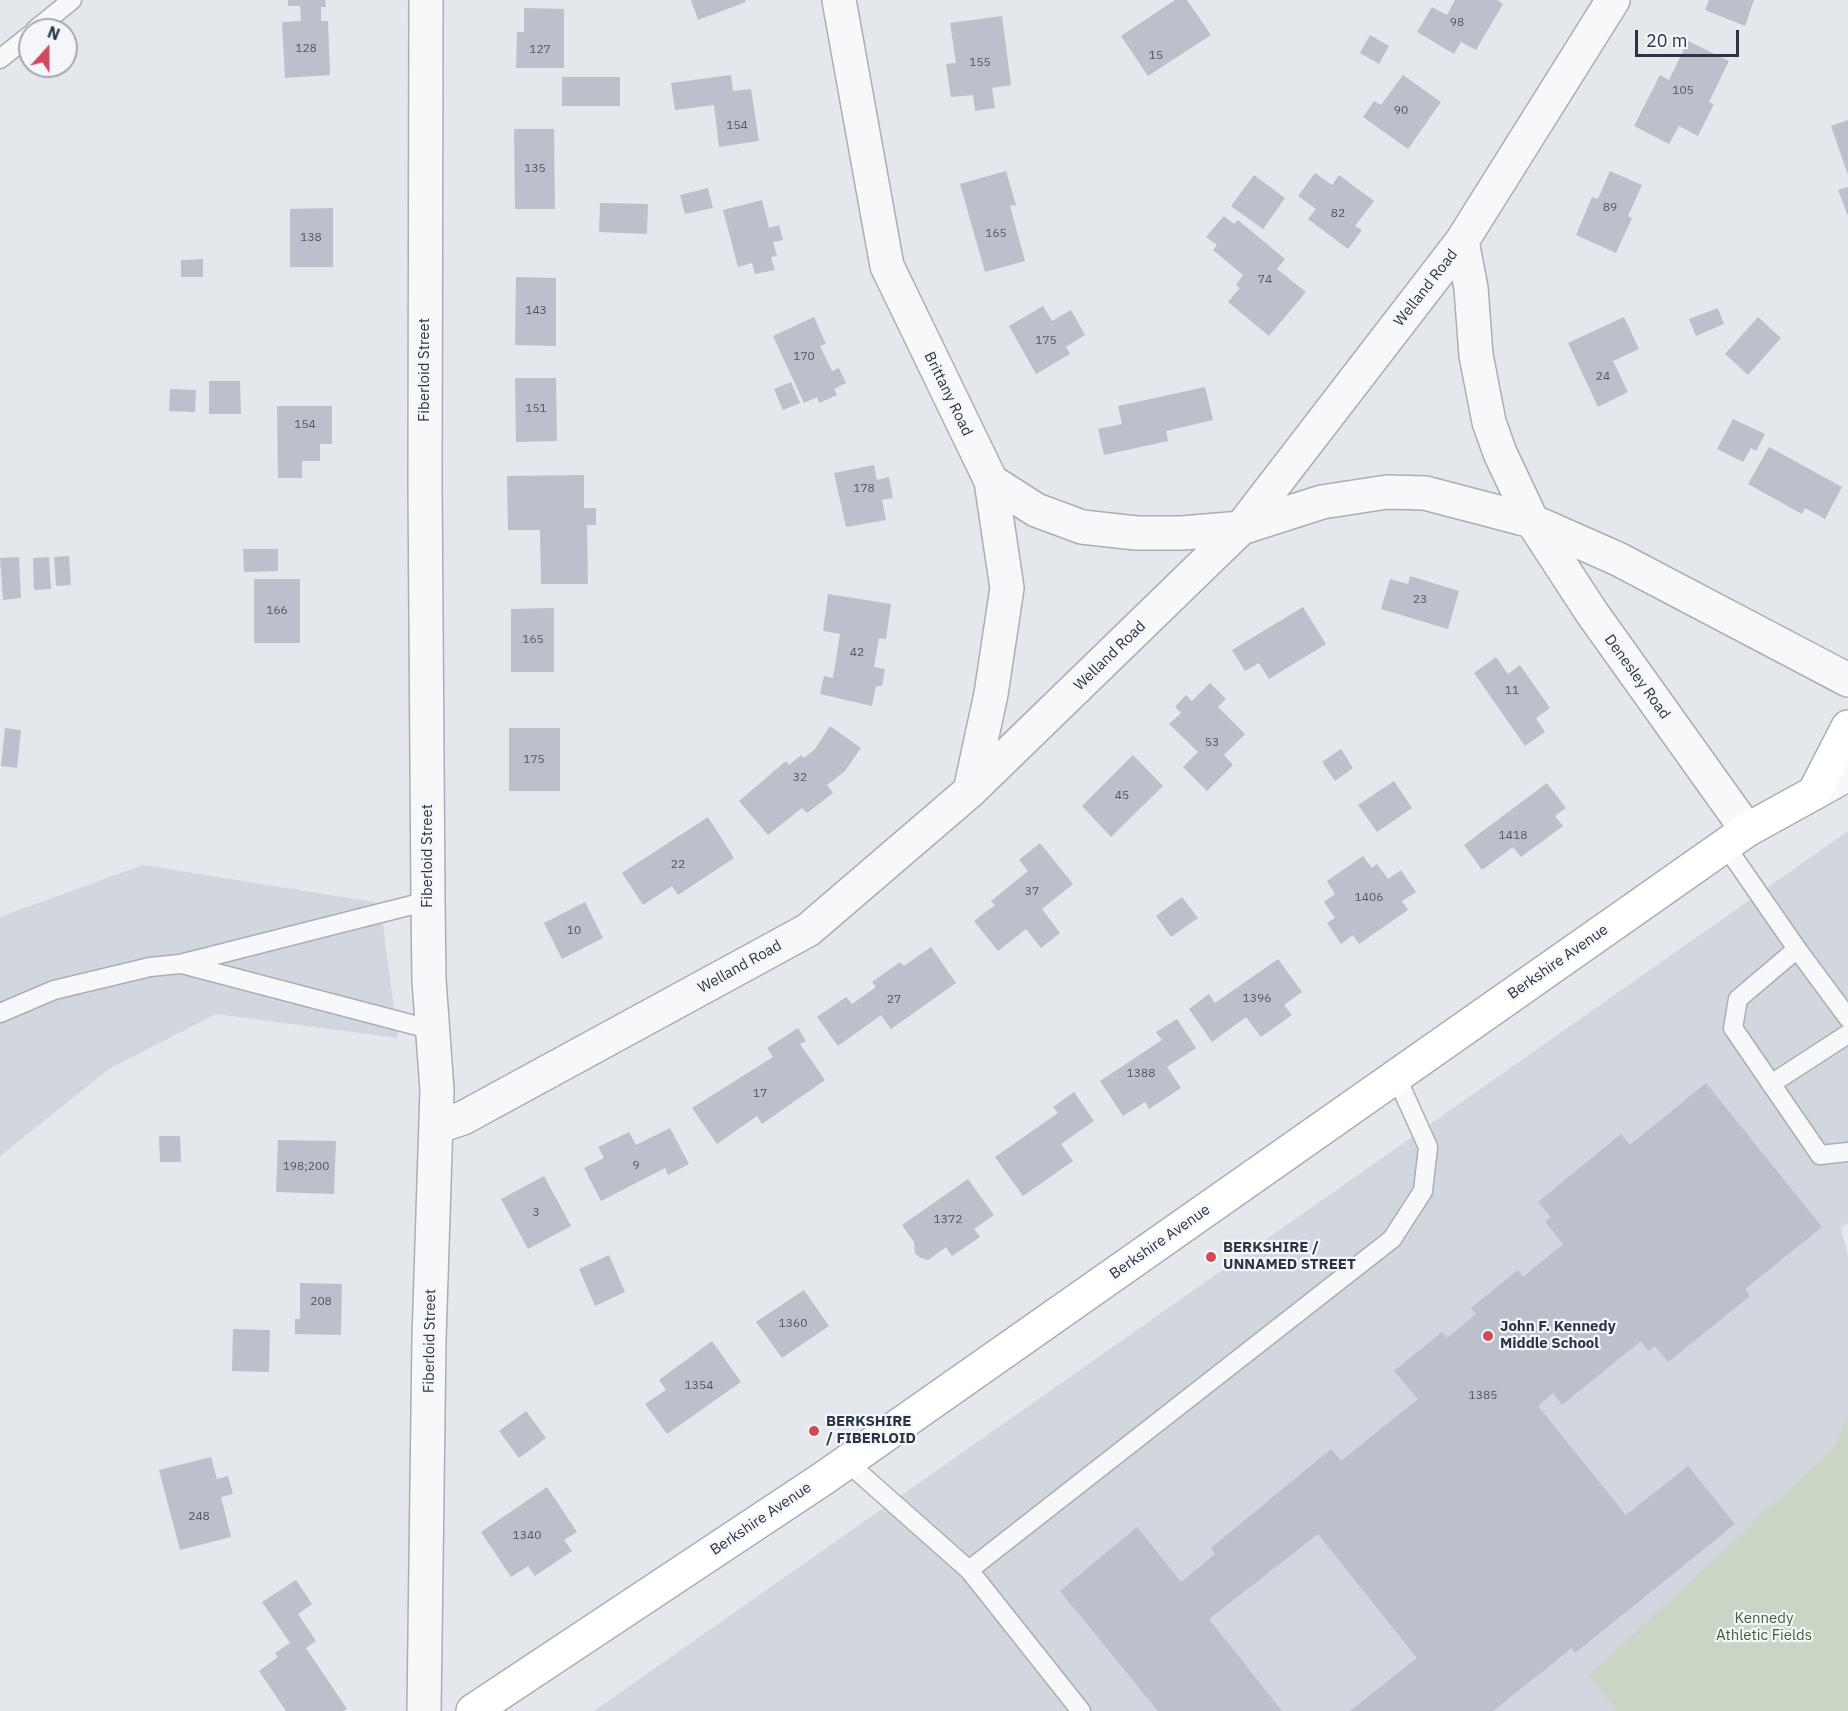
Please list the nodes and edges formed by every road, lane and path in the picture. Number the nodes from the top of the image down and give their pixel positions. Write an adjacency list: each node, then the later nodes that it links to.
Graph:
1 (72, 0): 5 (lane)
2 (426, 0): 18 (street, Fiberloid Street)
3 (839, 0): 9 (street, Brittany Road)
4 (1613, 0): 8 (street, Welland Road)
5 (50, 18)
6 (18, 44): 7 (lane)
7 (0, 59)
8 (1462, 241): 10 (street, Denesley Road); 11 (street, Welland Road)
9 (990, 481): 11 (street); 15 (street, Brittany Road)
10 (1532, 521): 11 (street); 12 (street); 17 (street, Denesley Road)
11 (1241, 528): 15 (street, Welland Road)
12 (1848, 680)
13 (1848, 727): 16 (main road)
14 (1848, 774): 16 (street, Berkshire Avenue)
15 (970, 791): 27 (street, Welland Road)
16 (1814, 793): 17 (main road, Berkshire Avenue)
17 (1736, 838): 19 (lane); 25 (main road, Berkshire Avenue)
18 (428, 901): 20 (lane); 23 (street, Fiberloid Street)
19 (1797, 949): 22 (lane); 26 (lane)
20 (180, 964): 21 (lane); 23 (lane)
21 (0, 1013)
22 (1848, 1018)
23 (433, 1030): 27 (street, Fiberloid Street)
24 (1848, 1034): 26 (lane)
25 (1396, 1076): 29 (main road, Berkshire Avenue); 30 (lane)
26 (1771, 1084): 28 (lane)
27 (436, 1127): 31 (street, Fiberloid Street)
28 (1848, 1152)
29 (847, 1462): 30 (lane); 32 (main road, Berkshire Avenue)
30 (969, 1570): 33 (lane)
31 (424, 1711)
32 (473, 1711)
33 (1081, 1711)

